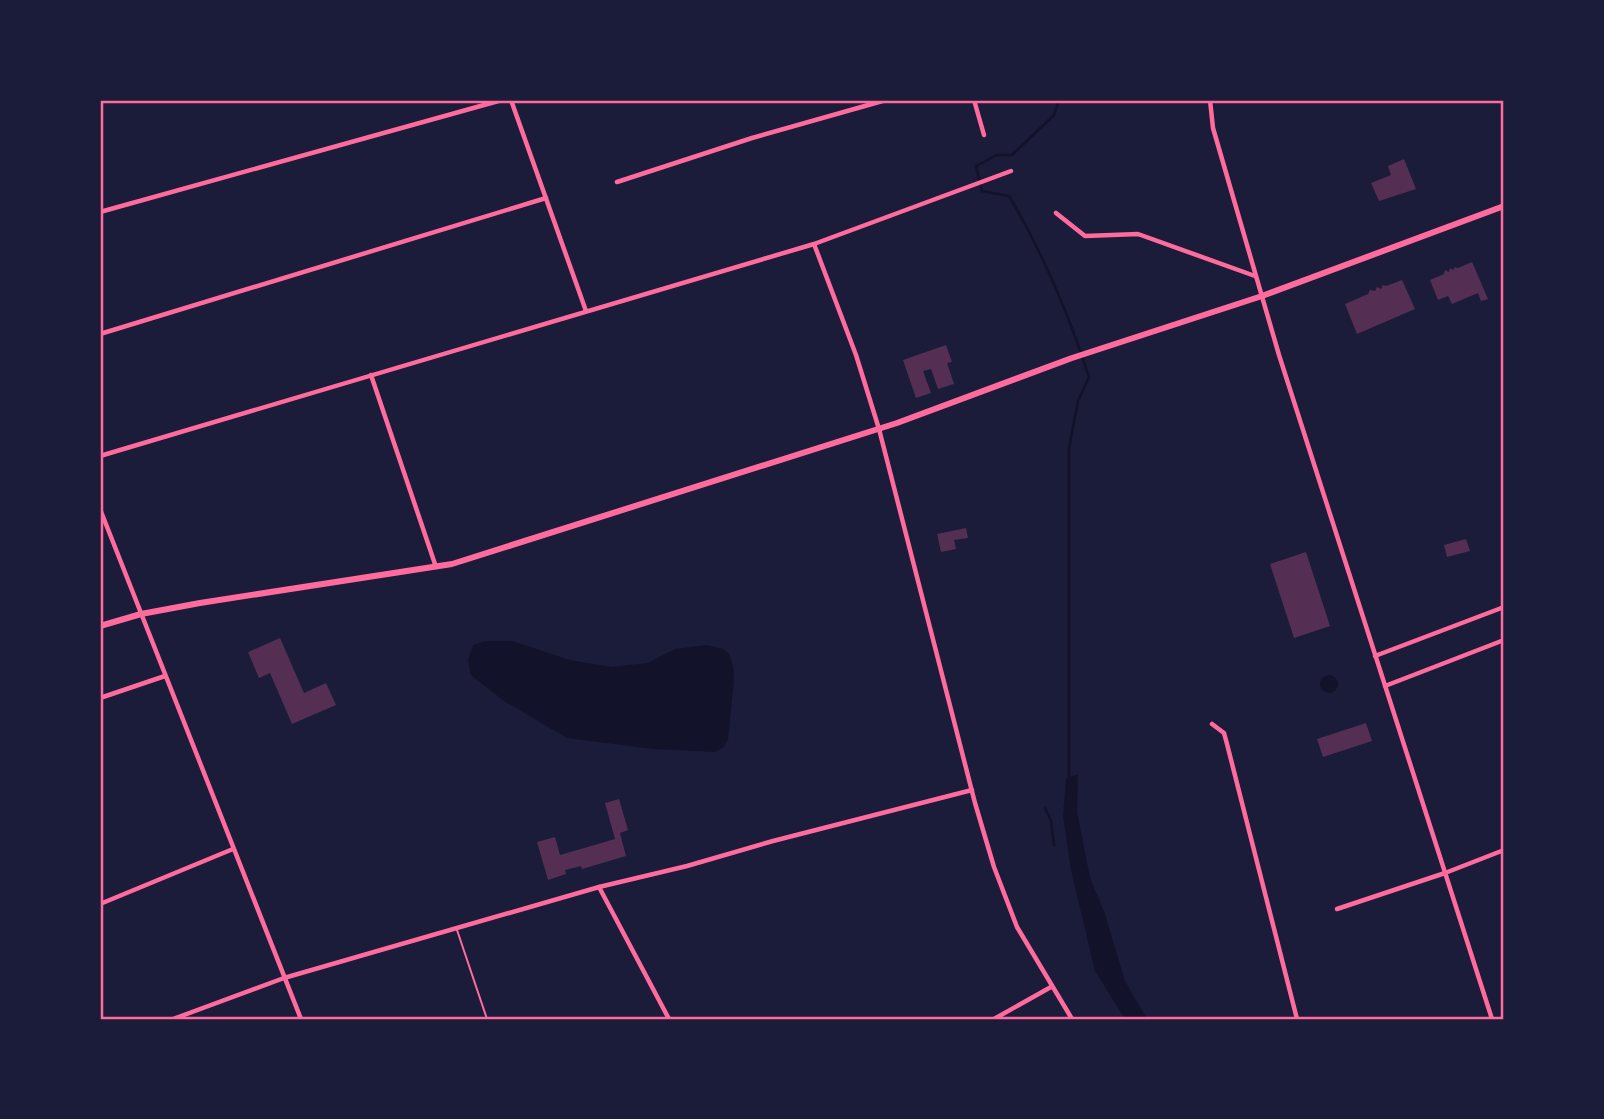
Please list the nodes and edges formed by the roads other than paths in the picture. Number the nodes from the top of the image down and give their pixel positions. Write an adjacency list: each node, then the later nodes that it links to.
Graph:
1 (502, 100): 11 (street)
2 (511, 100): 9 (street)
3 (886, 100): 8 (street)
4 (974, 100): 6 (street)
5 (1210, 100): 14 (street)
6 (984, 135)
7 (1011, 171): 13 (street)
8 (617, 182)
9 (546, 198): 16 (street); 17 (street)
10 (1504, 206): 15 (main road)
11 (100, 212)
12 (1056, 213): 14 (street)
13 (814, 244): 16 (street); 19 (street)
14 (1255, 276): 15 (street)
15 (1262, 296): 19 (main road); 27 (street)
16 (586, 311): 18 (street)
17 (100, 334)
18 (371, 375): 20 (street); 22 (street)
19 (879, 429): 22 (main road); 32 (street)
20 (100, 456)
21 (100, 509): 24 (street)
22 (436, 568): 24 (main road)
23 (1504, 607): 27 (street)
24 (141, 614): 25 (main road); 28 (street)
25 (100, 626)
26 (1504, 640): 29 (street)
27 (1375, 656): 29 (street)
28 (165, 676): 30 (street); 33 (street)
29 (1385, 686): 35 (street)
30 (100, 698)
31 (1212, 724): 48 (street)
32 (972, 790): 36 (street); 41 (street)
33 (233, 849): 37 (street); 40 (street)
34 (1504, 850): 35 (street)
35 (1445, 873): 38 (street); 49 (street)
36 (600, 887): 39 (street); 45 (street)
37 (100, 904)
38 (1337, 909)
39 (457, 929): 40 (street); 44 (lane)
40 (284, 978): 42 (street); 43 (street)
41 (1051, 987): 46 (street); 47 (street)
42 (173, 1019)
43 (300, 1019)
44 (487, 1019)
45 (669, 1019)
46 (994, 1019)
47 (1072, 1019)
48 (1297, 1019)
49 (1492, 1019)

